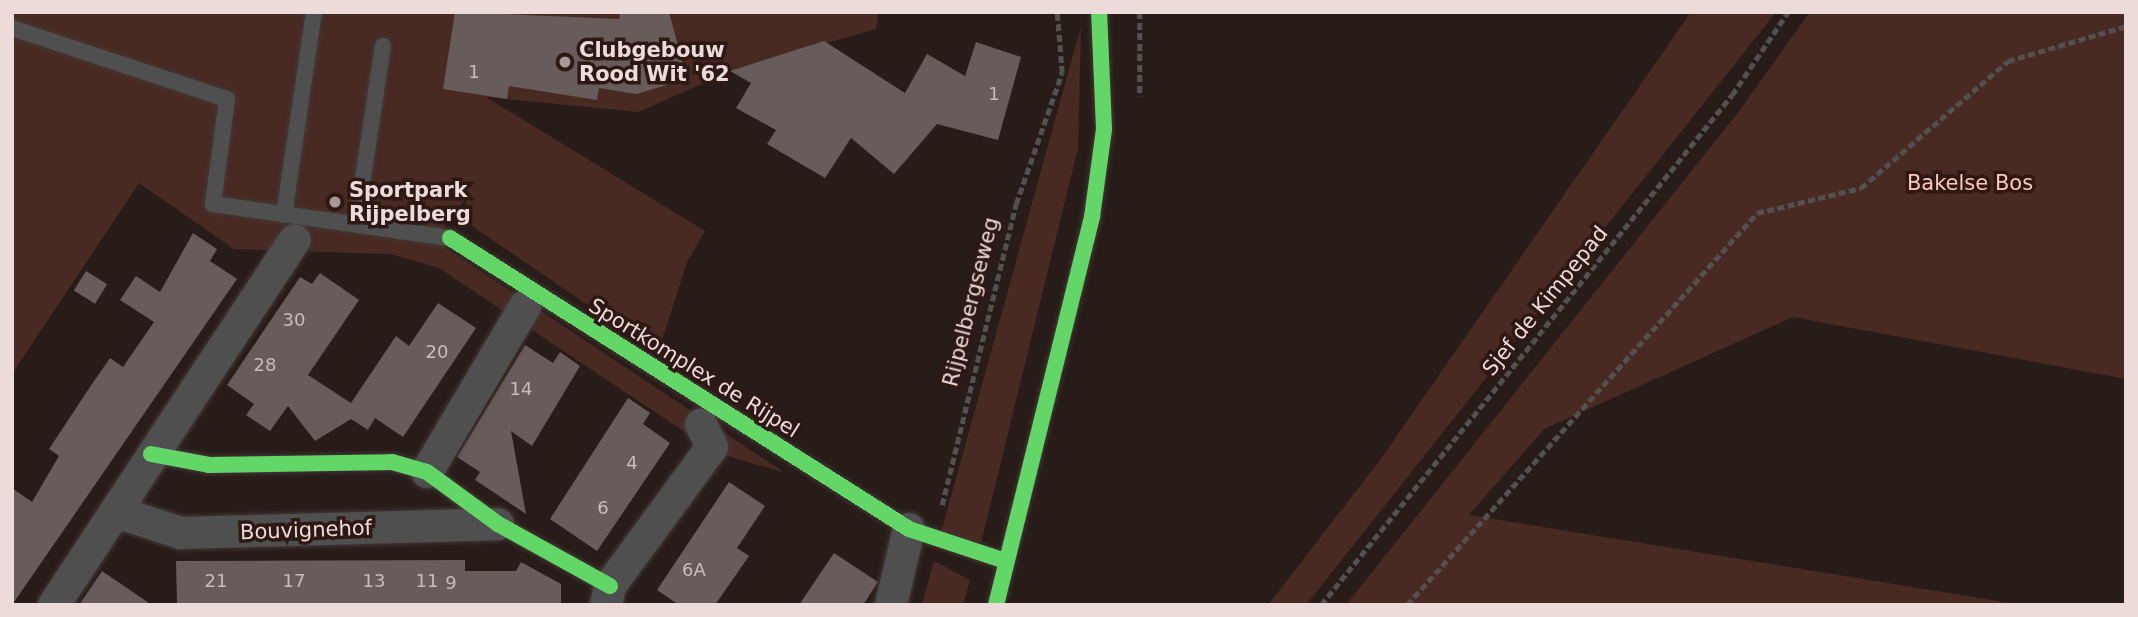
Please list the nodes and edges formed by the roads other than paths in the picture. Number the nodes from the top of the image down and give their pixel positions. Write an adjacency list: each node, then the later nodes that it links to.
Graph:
1 (314, 12): 6 (lane)
2 (1099, 12): 15 (street)
3 (12, 28): 6 (lane, Sportkomplex de Rijpel)
4 (383, 46): 5 (lane)
5 (356, 224): 6 (lane, Sportkomplex de Rijpel); 7 (lane, Sportkomplex de Rijpel)
6 (290, 228): 10 (street)
7 (450, 238): 14 (street, Sportkomplex de Rijpel)
8 (525, 306): 11 (street)
9 (701, 424): 16 (street)
10 (151, 454): 11 (street); 12 (street)
11 (427, 472): 13 (street)
12 (117, 512): 13 (street, Bouvignehof); 17 (street)
13 (498, 524): 16 (street)
14 (922, 533): 15 (street, Sportkomplex de Rijpel); 18 (street)
15 (1006, 561): 19 (street)
16 (608, 595)
17 (54, 605)
18 (891, 605)
19 (996, 605)

